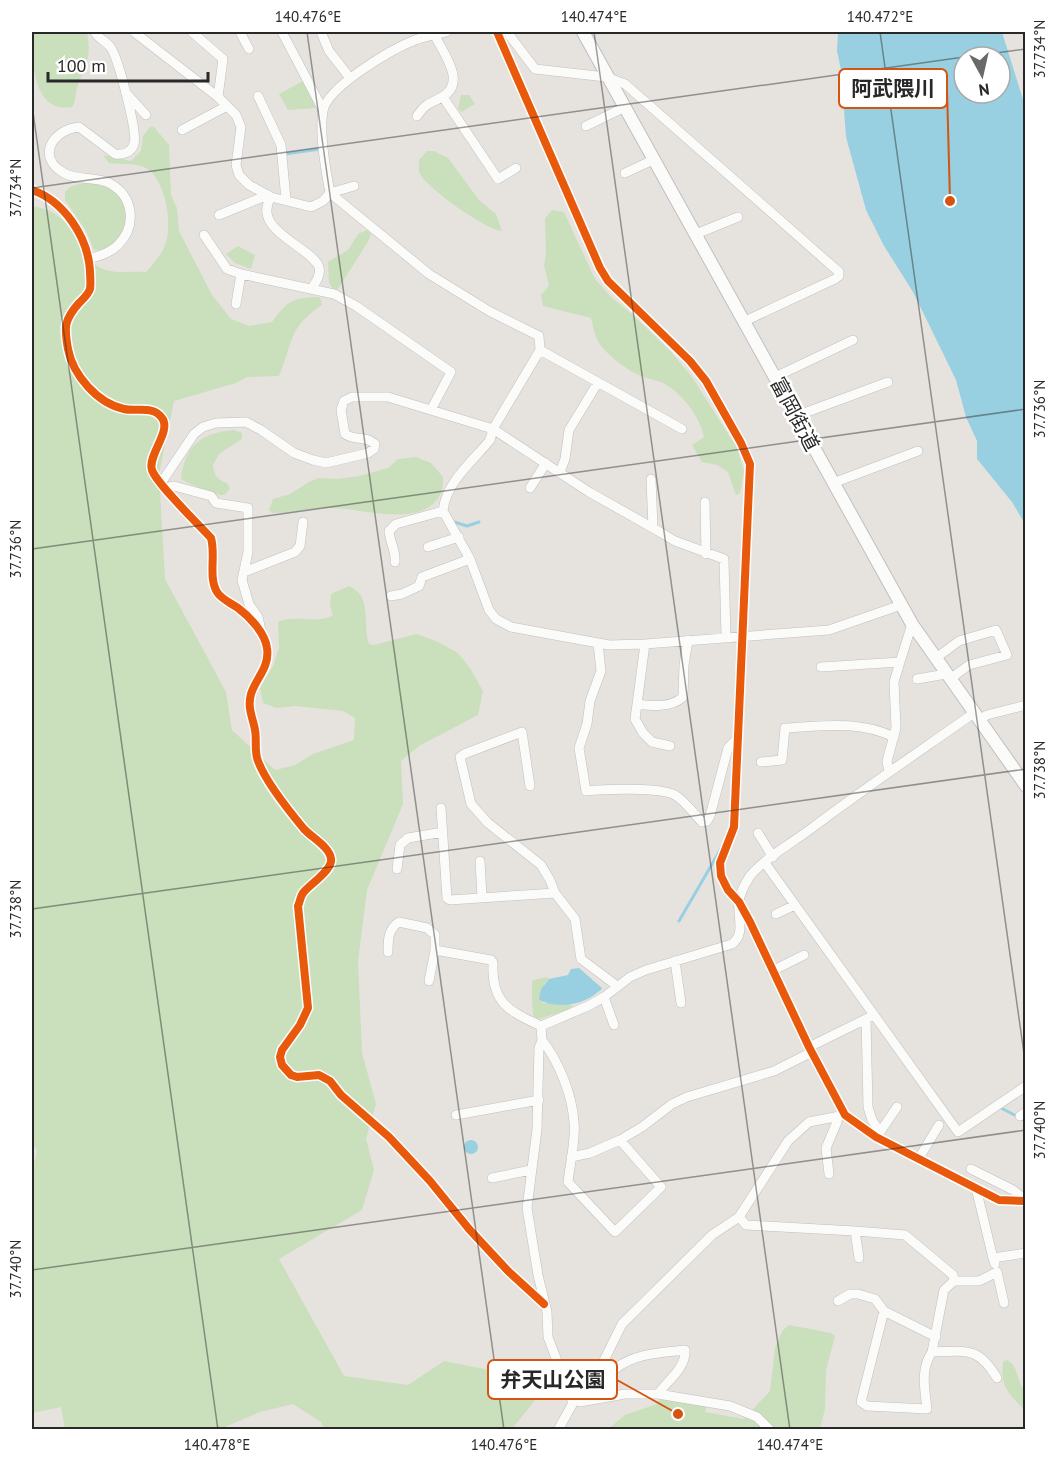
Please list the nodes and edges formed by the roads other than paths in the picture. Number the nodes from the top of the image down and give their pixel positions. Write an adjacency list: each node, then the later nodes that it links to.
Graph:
1 (95, 32): 15 (street)
2 (134, 32): 17 (street)
3 (192, 32): 17 (street)
4 (240, 32): 12 (street)
5 (282, 32): 21 (street)
6 (321, 32): 14 (street)
7 (446, 32): 11 (street)
8 (496, 32): 73 (street)
9 (507, 32): 13 (street)
10 (583, 32): 13 (street, 富岡街道)
11 (435, 36): 14 (street); 18 (street)
12 (249, 50)
13 (606, 77): 20 (street, 富岡街道); 42 (street)
14 (350, 78): 21 (street)
15 (125, 92): 22 (street); 38 (street)
16 (258, 96): 33 (street)
17 (218, 97): 19 (street)
18 (443, 97): 23 (street); 27 (street)
19 (227, 106): 25 (street); 32 (street)
20 (625, 107): 24 (street); 26 (street, 富岡街道)
21 (323, 110): 31 (street)
22 (146, 115)
23 (417, 116)
24 (586, 126)
25 (182, 130)
26 (655, 159): 28 (street); 36 (street, 富岡街道)
27 (516, 168)
28 (625, 173)
29 (354, 186): 31 (street)
30 (32, 190): 38 (street)
31 (330, 193): 33 (street); 44 (street)
32 (269, 196): 33 (street); 34 (street); 40 (street)
33 (286, 200)
34 (219, 215)
35 (738, 217): 36 (street)
36 (696, 234): 42 (street, 富岡街道)
37 (204, 235): 39 (street)
38 (88, 259): 57 (street)
39 (242, 274): 40 (street); 41 (street)
40 (312, 288): 48 (street)
41 (236, 304)
42 (745, 321): 45 (street, 富岡街道)
43 (853, 340): 45 (street)
44 (540, 350): 47 (street); 50 (street)
45 (775, 377): 49 (street, 富岡街道)
46 (888, 382): 49 (street)
47 (597, 384): 51 (street); 54 (street)
48 (431, 410): 50 (street); 57 (street)
49 (796, 416): 56 (street, 富岡街道)
50 (493, 429): 53 (street); 60 (street)
51 (681, 429)
52 (918, 451): 56 (street)
53 (546, 464): 54 (street); 58 (street)
54 (560, 472): 62 (street)
55 (651, 479): 62 (street)
56 (833, 483): 70 (street, 富岡街道)
57 (163, 485): 68 (street); 72 (street)
58 (530, 488)
59 (705, 502): 65 (street)
60 (443, 512): 63 (street); 67 (street)
61 (303, 522): 68 (street)
62 (653, 528): 65 (street)
63 (459, 537): 64 (street); 66 (street)
64 (428, 548)
65 (706, 554): 74 (street)
66 (470, 559): 69 (street); 76 (street)
67 (395, 562)
68 (244, 572): 72 (street)
69 (392, 596)
70 (901, 605): 71 (street, 富岡街道); 73 (street)
71 (912, 624): 78 (street, 富岡街道); 79 (street)
72 (261, 632): 143 (street)
73 (742, 637): 74 (street); 87 (street)
74 (726, 638): 75 (street)
75 (688, 640): 77 (street); 83 (street)
76 (598, 643): 77 (street); 87 (street)
77 (645, 644): 83 (street)
78 (936, 658): 81 (street, 富岡街道); 81 (street)
79 (900, 662): 80 (street); 86 (street)
80 (821, 667)
81 (948, 676): 82 (street); 85 (street, 富岡街道)
82 (917, 679)
83 (637, 704): 88 (street)
84 (1026, 705): 85 (street)
85 (976, 716): 90 (street); 92 (street, 富岡街道)
86 (894, 737): 89 (street); 90 (street)
87 (737, 739): 101 (street)
88 (670, 746)
89 (761, 762)
90 (889, 772): 96 (street)
91 (530, 786): 99 (street)
92 (1026, 786)
93 (441, 808): 94 (street)
94 (443, 832): 98 (street); 100 (street)
95 (758, 833): 96 (street)
96 (769, 860): 101 (street); 102 (street)
97 (480, 861): 100 (street)
98 (397, 869)
99 (555, 893): 100 (street); 110 (street)
100 (482, 897)
101 (739, 902): 107 (street); 108 (street)
102 (795, 905): 103 (street); 113 (street)
103 (776, 914)
104 (435, 950): 105 (street); 109 (street); 115 (street)
105 (388, 952)
106 (804, 955): 108 (street)
107 (675, 961): 110 (street); 112 (street)
108 (772, 971): 117 (street)
109 (429, 981)
110 (617, 986): 111 (street)
111 (604, 997): 114 (street); 115 (street)
112 (681, 1003)
113 (871, 1017): 117 (street); 118 (street); 124 (street)
114 (614, 1025)
115 (541, 1026): 116 (street)
116 (542, 1040): 119 (street); 126 (street)
117 (811, 1050): 122 (street); 125 (street)
118 (1026, 1086)
119 (539, 1100): 121 (street); 129 (street)
120 (897, 1107): 124 (street)
121 (456, 1115)
122 (841, 1116): 124 (street); 130 (street); 134 (street)
123 (939, 1125): 127 (street)
124 (878, 1134): 127 (street)
125 (620, 1140): 126 (street); 126 (street)
126 (571, 1157)
127 (919, 1158): 132 (street)
128 (971, 1169): 133 (street)
129 (531, 1170): 131 (street); 143 (street)
130 (829, 1174)
131 (492, 1178)
132 (976, 1188): 133 (street); 138 (street)
133 (1026, 1200)
134 (739, 1217): 135 (street); 149 (street)
135 (855, 1231): 137 (street); 140 (street)
136 (1026, 1253): 138 (street)
137 (859, 1258)
138 (993, 1258): 139 (street)
139 (997, 1272): 140 (street); 142 (street)
140 (954, 1281): 145 (street)
141 (838, 1301): 144 (street)
142 (1004, 1303)
143 (544, 1304): 150 (street)
144 (884, 1311): 145 (street); 146 (street)
145 (936, 1336): 146 (street)
146 (932, 1352): 147 (street)
147 (997, 1378)
148 (658, 1394): 149 (street); 149 (street); 152 (street)
149 (585, 1399): 150 (street)
150 (573, 1402): 151 (street)
151 (558, 1430)
152 (770, 1430)

